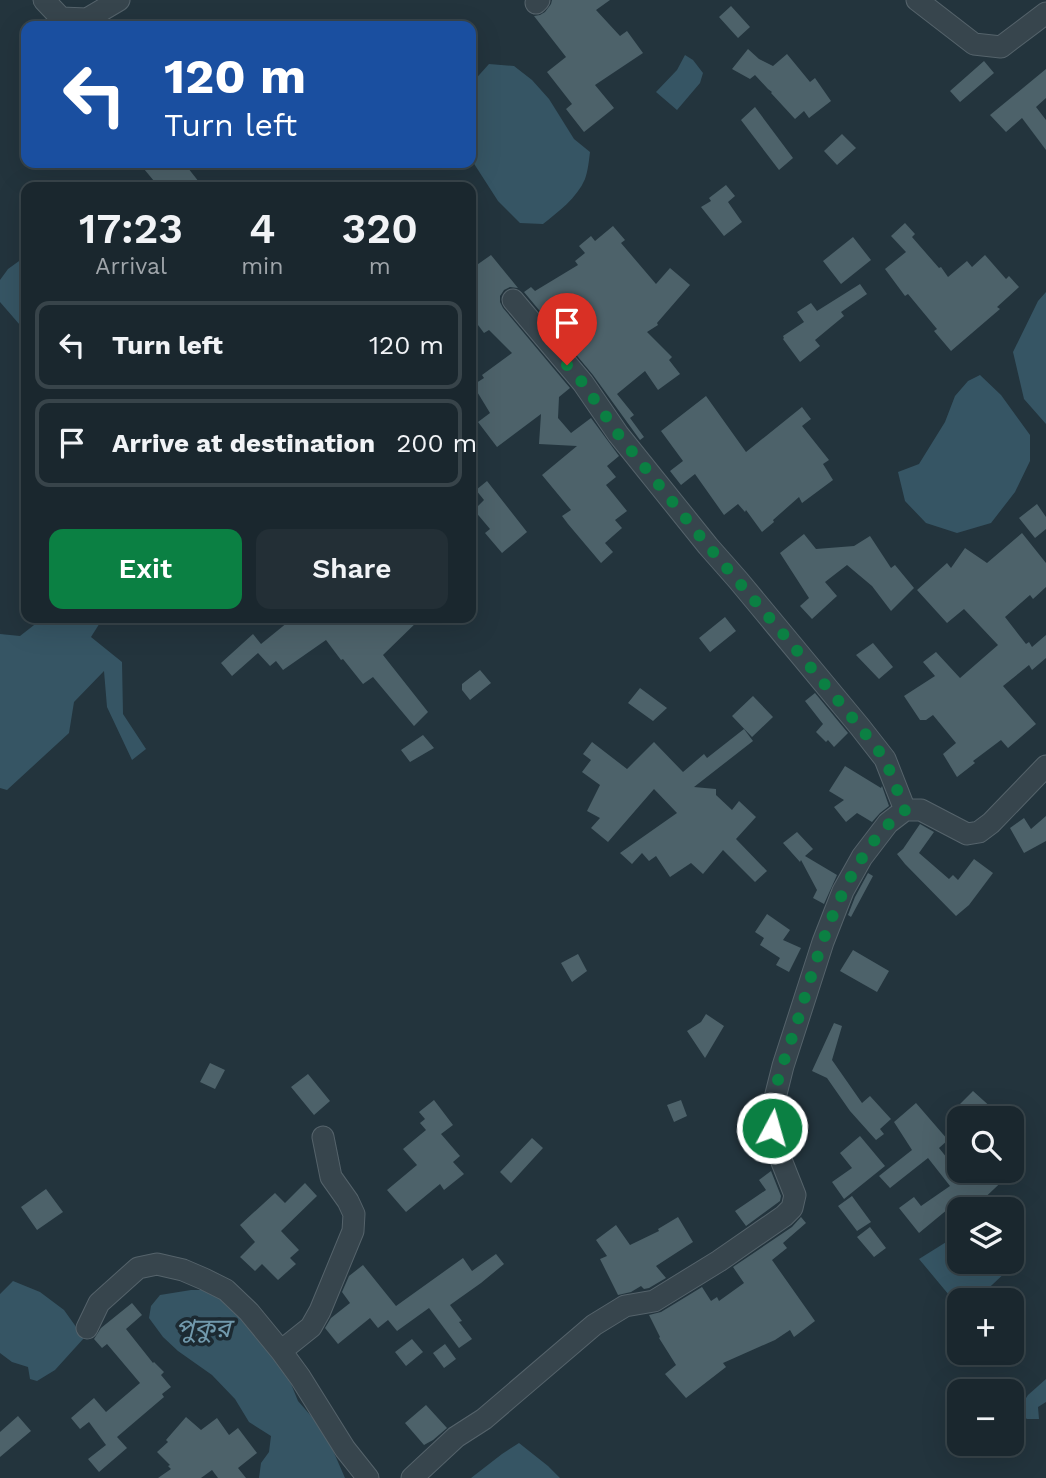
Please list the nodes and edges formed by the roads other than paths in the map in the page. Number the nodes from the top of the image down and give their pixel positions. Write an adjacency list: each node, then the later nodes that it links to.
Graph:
1 (44, 0): 2 (street)
2 (119, 0)
3 (916, 0): 4 (street)
4 (1046, 13)
5 (513, 300): 7 (street)
6 (1046, 766): 7 (street)
7 (905, 810): 12 (street)
8 (323, 1137): 10 (street)
9 (88, 1328): 10 (street)
10 (281, 1351): 11 (street)
11 (368, 1478)
12 (412, 1478)

